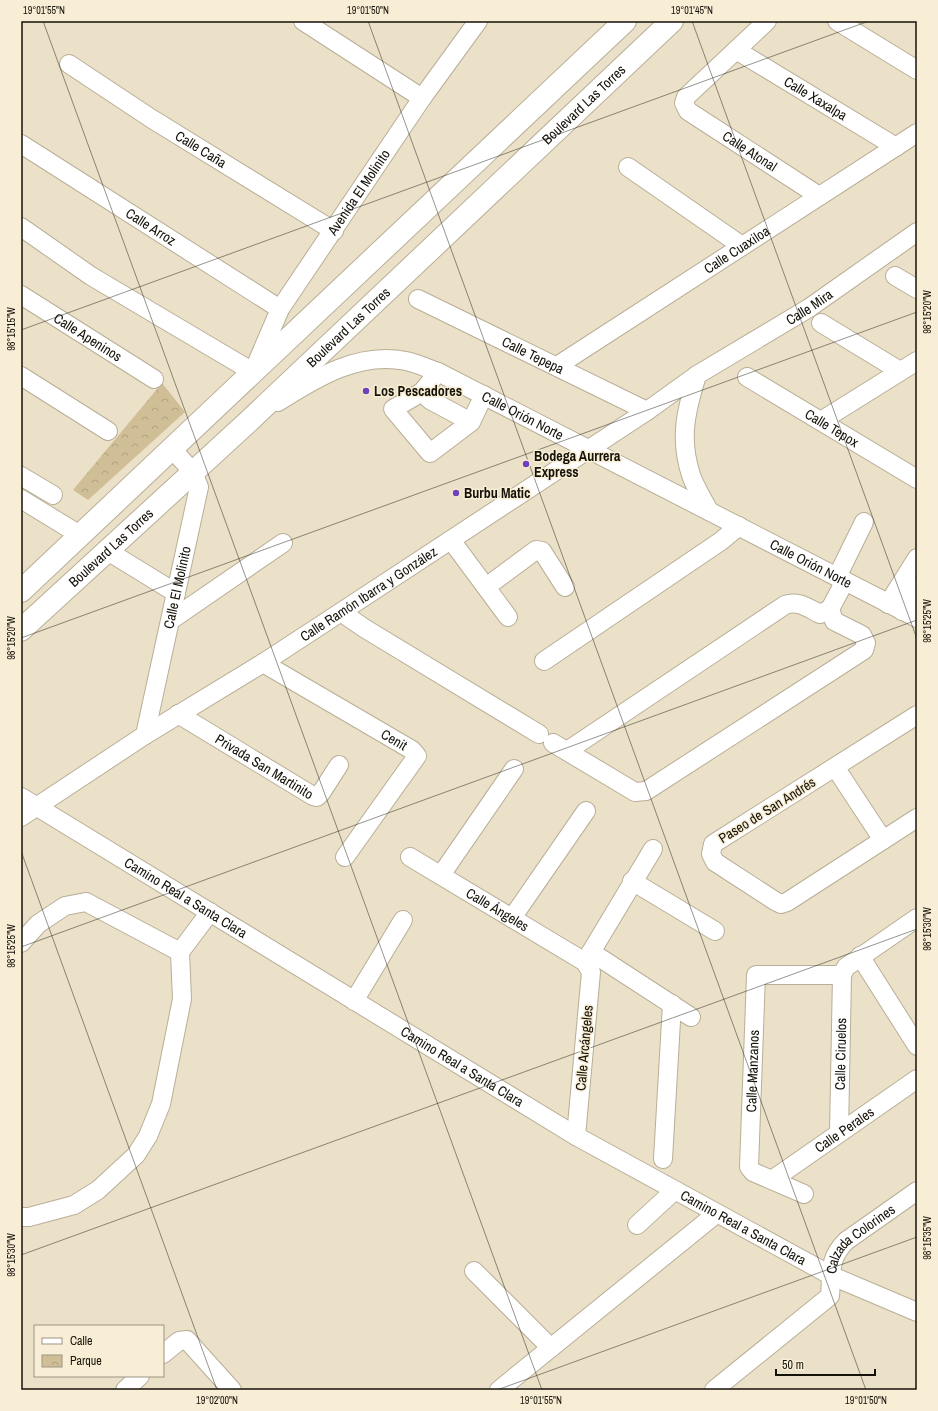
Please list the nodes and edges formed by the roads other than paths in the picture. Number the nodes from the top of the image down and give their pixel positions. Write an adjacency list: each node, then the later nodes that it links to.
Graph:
1 (303, 21): 10 (street)
2 (478, 21): 10 (street, Avenida El Molinito)
3 (624, 21): 29 (main road, Boulevard Las Torres)
4 (672, 21): 38 (main road, Boulevard Las Torres)
5 (767, 21): 7 (street)
6 (837, 21): 9 (street)
7 (736, 50): 13 (street, Calle Xaxalpa); 15 (street, Calle Atonal)
8 (69, 64): 17 (street, Calle Caña)
9 (917, 70)
10 (422, 98): 17 (street, Avenida El Molinito)
11 (917, 133): 13 (street, Calle Cuaxiloa)
12 (21, 144): 24 (street, Calle Arroz)
13 (896, 147): 15 (street, Calle Cuaxiloa)
14 (628, 167): 19 (street)
15 (819, 196): 19 (street, Calle Cuaxiloa)
16 (21, 227): 29 (street)
17 (334, 231): 24 (street, Avenida El Molinito)
18 (917, 232): 31 (street, Calle Mira)
19 (742, 246): 27 (street, Calle Cuaxiloa)
20 (895, 276): 21 (street)
21 (917, 289)
22 (21, 295): 34 (street, Calle Apeninos)
23 (418, 299): 27 (street, Calle Tepepa)
24 (280, 309): 29 (street, Avenida El Molinito)
25 (821, 323): 28 (street)
26 (917, 360): 28 (street)
27 (557, 366): 37 (street, Calle Tepepa)
28 (900, 371): 39 (street)
29 (253, 372): 44 (main road, Boulevard Las Torres)
30 (438, 372): 35 (street, Calle Orión Norte); 36 (street); 38 (street, Calle Orión Norte)
31 (697, 375): 37 (street, Calle Ramón Ibarra y González); 51 (street)
32 (21, 376): 41 (street)
33 (747, 377): 39 (street, Calle Tepox)
34 (154, 379)
35 (484, 395): 40 (street); 43 (street, Calle Orión Norte)
36 (426, 396): 40 (street); 42 (street); 42 (street)
37 (647, 411): 43 (street, Calle Ramón Ibarra y González)
38 (250, 420): 46 (main road, Boulevard Las Torres)
39 (821, 421): 47 (street, Calle Tepox)
40 (471, 422): 42 (street)
41 (108, 431)
42 (455, 434)
43 (589, 448): 51 (street, Calle Orión Norte); 55 (street, Calle Ramón Ibarra y González)
44 (172, 449): 46 (street, Calle El Molinito); 54 (main road, Boulevard Las Torres)
45 (917, 460): 47 (street)
46 (193, 472): 57 (main road, Boulevard Las Torres); 64 (street, Calle El Molinito)
47 (910, 475)
48 (21, 476): 49 (street)
49 (53, 496)
50 (21, 499): 54 (street)
51 (709, 511): 53 (street, Calle Orión Norte)
52 (864, 522): 59 (street)
53 (739, 526): 59 (street, Calle Orión Norte); 71 (street)
54 (80, 535): 63 (main road, Boulevard Las Torres)
55 (451, 540): 60 (street); 66 (street, Calle Ramón Ibarra y González)
56 (284, 543): 69 (street)
57 (106, 550): 64 (street); 70 (main road, Boulevard Las Torres)
58 (917, 558): 65 (street)
59 (841, 579): 65 (street, Calle Orión Norte); 67 (street)
60 (486, 587): 61 (street); 68 (street)
61 (565, 587)
62 (917, 587): 65 (street)
63 (21, 591)
64 (176, 593): 69 (street, Calle El Molinito)
65 (902, 611)
66 (341, 612): 72 (street, Calle Ramón Ibarra y González); 76 (street)
67 (828, 614): 76 (street); 76 (street)
68 (508, 617)
69 (171, 620): 75 (street, Calle El Molinito)
70 (21, 630)
71 (544, 661)
72 (263, 663): 73 (street, Calle Ramón Ibarra y González); 87 (street, Cenit)
73 (178, 714): 75 (street, Calle Ramón Ibarra y González); 77 (street, Privada San Martinito)
74 (917, 715): 78 (street, Paseo de San Andrés)
75 (145, 735): 81 (street, Calle Ramón Ibarra y González)
76 (553, 743)
77 (339, 765)
78 (835, 767): 85 (street); 85 (street, Paseo de San Andrés)
79 (514, 769): 89 (street)
80 (21, 797): 81 (street, Camino Real a Santa Clara)
81 (36, 807): 83 (street, Calle Ramón Ibarra y González); 91 (street, Camino Real a Santa Clara)
82 (586, 811): 92 (street)
83 (21, 817)
84 (917, 818): 85 (street, Paseo de San Andrés)
85 (883, 840)
86 (653, 849): 90 (street)
87 (345, 857)
88 (410, 857): 89 (street, Calle Ángeles)
89 (441, 875): 92 (street, Calle Ángeles)
90 (632, 881): 95 (street); 99 (street)
91 (210, 912): 97 (street); 101 (street, Camino Real a Santa Clara)
92 (512, 918): 99 (street, Calle Ángeles)
93 (917, 918): 98 (street)
94 (403, 920): 101 (street)
95 (715, 932)
96 (21, 943): 97 (street)
97 (180, 952): 114 (street)
98 (860, 956): 100 (street); 104 (street)
99 (588, 957): 102 (street, Calle Ángeles); 107 (street, Calle Arcángeles)
100 (842, 974): 106 (street, Calle Ciruelos); 109 (street, Calle Manzanos)
101 (354, 1001): 107 (street, Camino Real a Santa Clara)
102 (672, 1004): 103 (street, Calle Ángeles); 108 (street)
103 (691, 1017)
104 (917, 1046)
105 (917, 1079): 106 (street, Calle Perales)
106 (839, 1133): 109 (street, Calle Perales)
107 (576, 1136): 110 (street, Camino Real a Santa Clara)
108 (663, 1159)
109 (772, 1180): 112 (street)
110 (674, 1190): 113 (street, Camino Real a Santa Clara); 115 (street)
111 (917, 1191): 117 (street, Calzada Colorines)
112 (804, 1194)
113 (716, 1214): 117 (street, Camino Real a Santa Clara); 119 (street)
114 (21, 1217)
115 (637, 1225)
116 (474, 1271): 119 (street)
117 (832, 1276): 118 (street, Camino Real a Santa Clara); 125 (street, Calzada Colorines)
118 (917, 1312)
119 (551, 1348): 124 (street)
120 (164, 1353): 123 (street)
121 (139, 1377): 122 (street)
122 (125, 1390)
123 (232, 1390)
124 (499, 1390)
125 (714, 1390)

